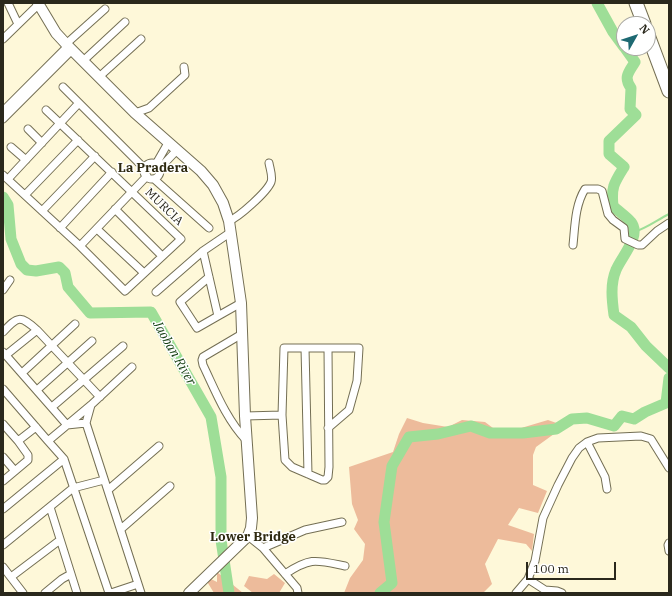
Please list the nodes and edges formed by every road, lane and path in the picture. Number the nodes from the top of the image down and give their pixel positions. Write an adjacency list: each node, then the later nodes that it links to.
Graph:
1 (8, 3): 7 (street)
2 (39, 3): 7 (street); 10 (street)
3 (636, 3): 5 (highway)
4 (105, 9): 10 (street)
5 (641, 16)
6 (125, 22): 12 (street)
7 (18, 24): 9 (street)
8 (141, 38): 14 (street)
9 (3, 39)
10 (69, 47): 12 (street); 19 (street); 21 (street)
11 (656, 56): 16 (highway)
12 (83, 61): 14 (street)
13 (184, 67): 20 (street)
14 (99, 77): 20 (street)
15 (63, 88): 17 (street)
16 (669, 91)
17 (79, 103): 22 (street); 34 (street)
18 (46, 110): 22 (street, MURCIA)
19 (3, 111)
20 (135, 113): 26 (street)
21 (3, 120)
22 (60, 123): 24 (street, MURCIA); 25 (street)
23 (28, 129): 25 (street)
24 (78, 140): 29 (street, MURCIA); 37 (street)
25 (42, 143): 30 (street)
26 (168, 143): 28 (street); 32 (street)
27 (11, 147): 30 (street)
28 (177, 150): 32 (street); 40 (street)
29 (95, 156): 33 (street, MURCIA); 39 (street)
30 (26, 160): 35 (street)
31 (269, 163): 40 (street)
32 (158, 166): 34 (street); 34 (street)
33 (112, 172): 36 (street, MURCIA); 42 (street)
34 (149, 175): 36 (street); 44 (street)
35 (5, 177): 37 (street)
36 (132, 191): 38 (street); 49 (street, MURCIA)
37 (25, 196): 39 (street)
38 (114, 209): 43 (street); 49 (street)
39 (42, 211): 42 (street)
40 (229, 222): 45 (street)
41 (669, 223): 46 (street)
42 (60, 228): 47 (street)
43 (97, 228): 47 (street); 50 (street)
44 (209, 228)
45 (231, 232): 48 (street); 55 (street)
46 (573, 245)
47 (80, 246): 50 (street)
48 (203, 252): 51 (street); 54 (street)
49 (162, 256): 50 (street)
50 (144, 273)
51 (209, 277): 56 (street); 56 (street)
52 (10, 280): 53 (street)
53 (3, 290)
54 (156, 292)
55 (241, 303): 56 (street); 60 (street)
56 (218, 316)
57 (75, 324): 62 (street)
58 (37, 330): 59 (street); 62 (street); 66 (street)
59 (3, 332)
60 (242, 334): 77 (street); 83 (street)
61 (92, 341): 67 (street)
62 (51, 345): 67 (street); 69 (street)
63 (123, 346): 70 (street)
64 (305, 348): 65 (street); 76 (street); 92 (street)
65 (328, 348): 82 (street); 82 (street)
66 (4, 354): 69 (street)
67 (68, 363): 70 (street); 72 (street)
68 (132, 367): 73 (street)
69 (22, 373): 72 (street)
70 (84, 380): 73 (street); 75 (street)
71 (3, 389): 81 (street)
72 (37, 390): 75 (street)
73 (100, 397): 74 (street)
74 (91, 405): 78 (street); 80 (street)
75 (52, 407): 80 (street)
76 (282, 415): 77 (street); 92 (street)
77 (245, 416): 83 (street)
78 (86, 423): 80 (street); 93 (street)
79 (3, 424): 84 (street)
80 (68, 425): 85 (street)
81 (36, 427): 84 (street); 85 (street)
82 (328, 428): 92 (street)
83 (246, 440): 103 (street)
84 (18, 441): 91 (street)
85 (48, 441): 89 (street)
86 (587, 442): 90 (street); 97 (street); 114 (street)
87 (159, 446): 98 (street)
88 (3, 457): 91 (street)
89 (64, 459): 96 (street); 100 (street)
90 (669, 468)
91 (15, 471): 94 (street)
92 (308, 474)
93 (104, 480): 96 (street); 98 (street)
94 (3, 481)
95 (170, 486): 102 (street)
96 (73, 488): 99 (street); 119 (street)
97 (607, 489)
98 (108, 490): 102 (street)
99 (50, 507): 104 (street); 106 (street)
100 (3, 510)
101 (342, 522): 107 (street)
102 (121, 529): 115 (street)
103 (248, 536): 107 (street); 121 (street)
104 (60, 540): 111 (street); 113 (street)
105 (669, 543): 108 (street)
106 (3, 545)
107 (263, 548): 112 (street)
108 (669, 551)
109 (345, 566): 112 (street)
110 (3, 567): 113 (street)
111 (71, 574): 117 (street); 118 (street)
112 (285, 574): 122 (street)
113 (11, 577): 116 (street)
114 (528, 579): 123 (street); 124 (street)
115 (138, 584): 119 (street); 120 (street)
116 (23, 593)
117 (45, 593)
118 (77, 593)
119 (110, 593)
120 (141, 593)
121 (189, 593)
122 (298, 593)
123 (516, 593)
124 (562, 593)

